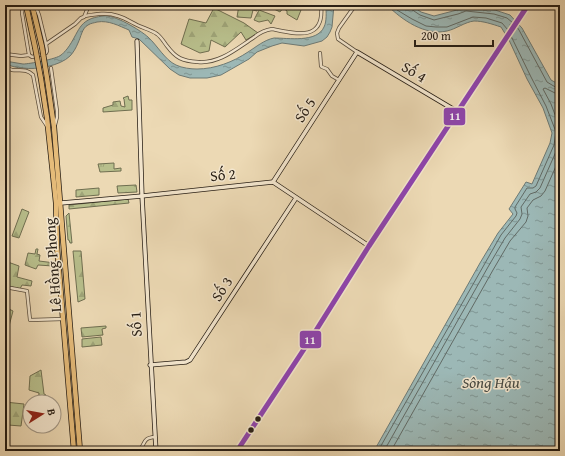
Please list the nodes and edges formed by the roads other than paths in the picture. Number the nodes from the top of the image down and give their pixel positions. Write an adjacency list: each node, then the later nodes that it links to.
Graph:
1 (24, 5): 7 (street); 9 (highway, Lê Hồng Phong)
2 (33, 5): 8 (highway, Lê Hồng Phong)
3 (89, 5): 10 (street)
4 (321, 5): 10 (street)
5 (528, 5): 20 (street)
6 (354, 7): 14 (street)
7 (22, 14): 9 (street); 16 (street)
8 (36, 14): 12 (street); 21 (highway, Lê Hồng Phong, bridge)
9 (28, 16): 22 (highway, Lê Hồng Phong, bridge)
10 (83, 17): 12 (street)
11 (137, 40): 24 (street, Số 1)
12 (46, 44): 16 (street)
13 (320, 52): 19 (street)
14 (358, 52): 19 (street, Số 5); 20 (street, Số 4)
15 (5, 54): 16 (street)
16 (29, 55)
17 (5, 67): 22 (street)
18 (50, 68): 21 (street)
19 (339, 80): 23 (street, Số 5)
20 (458, 112): 27 (street)
21 (54, 127): 26 (highway, Lê Hồng Phong)
22 (48, 128): 26 (highway, Lê Hồng Phong)
23 (273, 182): 24 (street, Số 2); 25 (street)
24 (142, 196): 26 (street, Số 2); 30 (street, Số 1)
25 (296, 198): 27 (street); 30 (street, Số 3)
26 (58, 203): 29 (highway, Lê Hồng Phong); 33 (highway, Lê Hồng Phong)
27 (369, 246): 36 (street)
28 (5, 287): 29 (street)
29 (63, 319): 32 (highway, Lê Hồng Phong)
30 (150, 364): 31 (street, Số 1)
31 (155, 437): 34 (street); 35 (street, Số 1)
32 (74, 451)
33 (80, 451)
34 (140, 451)
35 (156, 451)
36 (237, 451)

